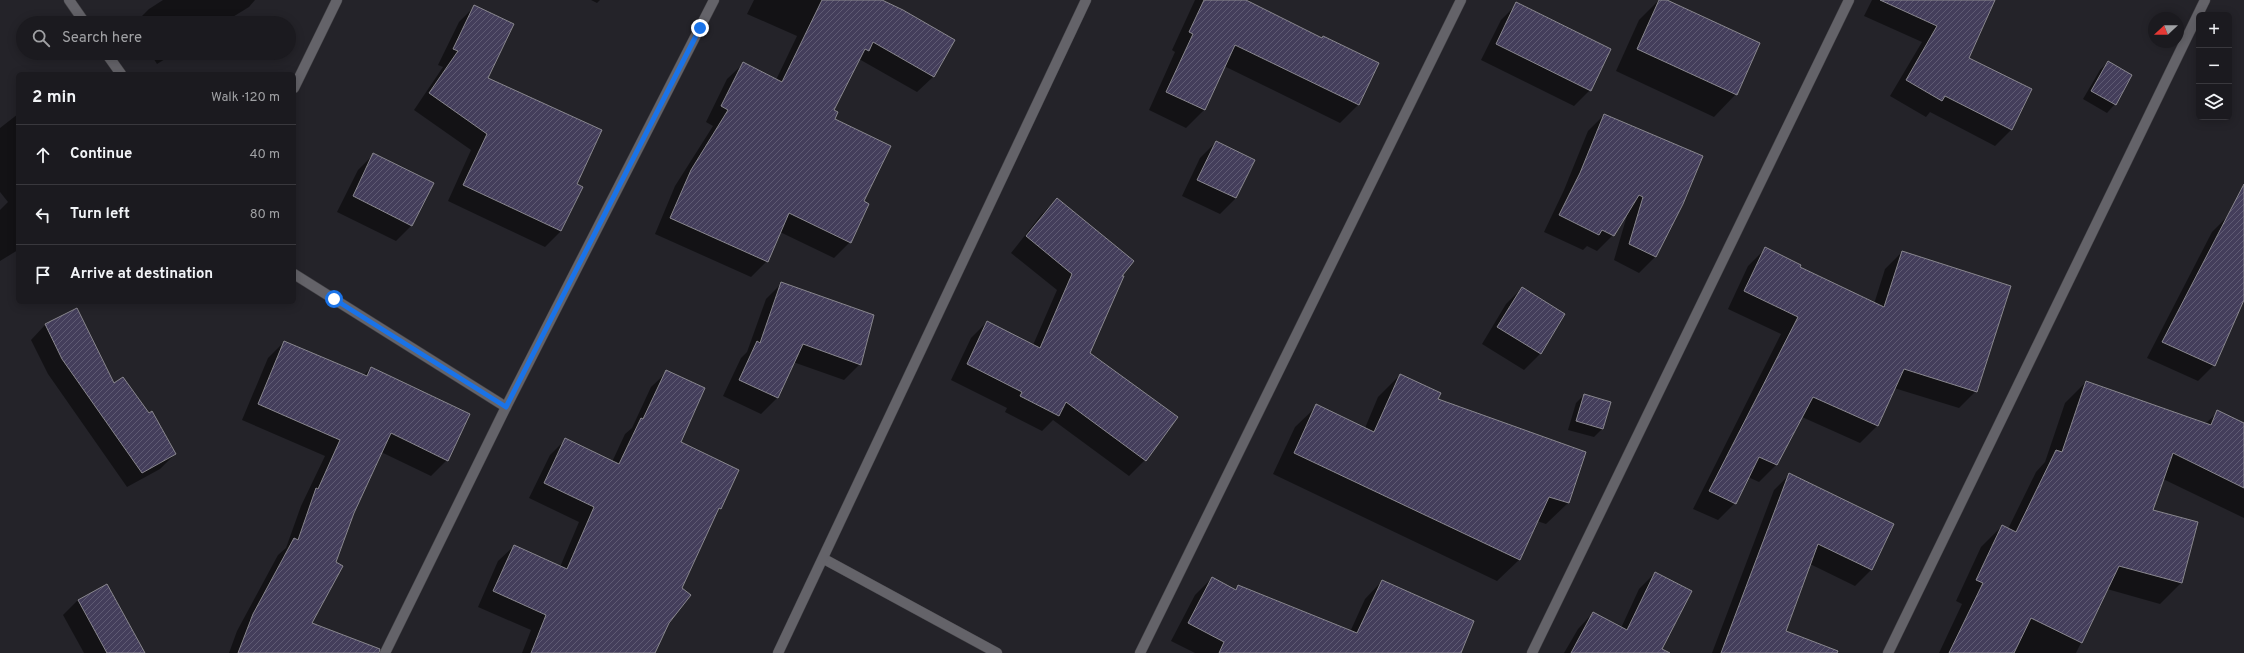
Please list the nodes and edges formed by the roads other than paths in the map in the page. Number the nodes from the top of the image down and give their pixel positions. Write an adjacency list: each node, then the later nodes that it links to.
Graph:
1 (69, 0): 8 (street)
2 (337, 0): 11 (street)
3 (714, 0): 13 (street)
4 (1086, 0): 14 (street)
5 (1461, 0): 18 (street)
6 (1849, 0): 19 (street)
7 (2205, 0): 20 (street)
8 (80, 16)
9 (111, 60): 10 (street)
10 (119, 72)
11 (296, 84)
12 (296, 275): 13 (street)
13 (506, 407): 15 (street)
14 (824, 559): 16 (street); 17 (street)
15 (385, 653)
16 (778, 653)
17 (997, 653)
18 (1140, 653)
19 (1532, 653)
20 (1888, 653)

